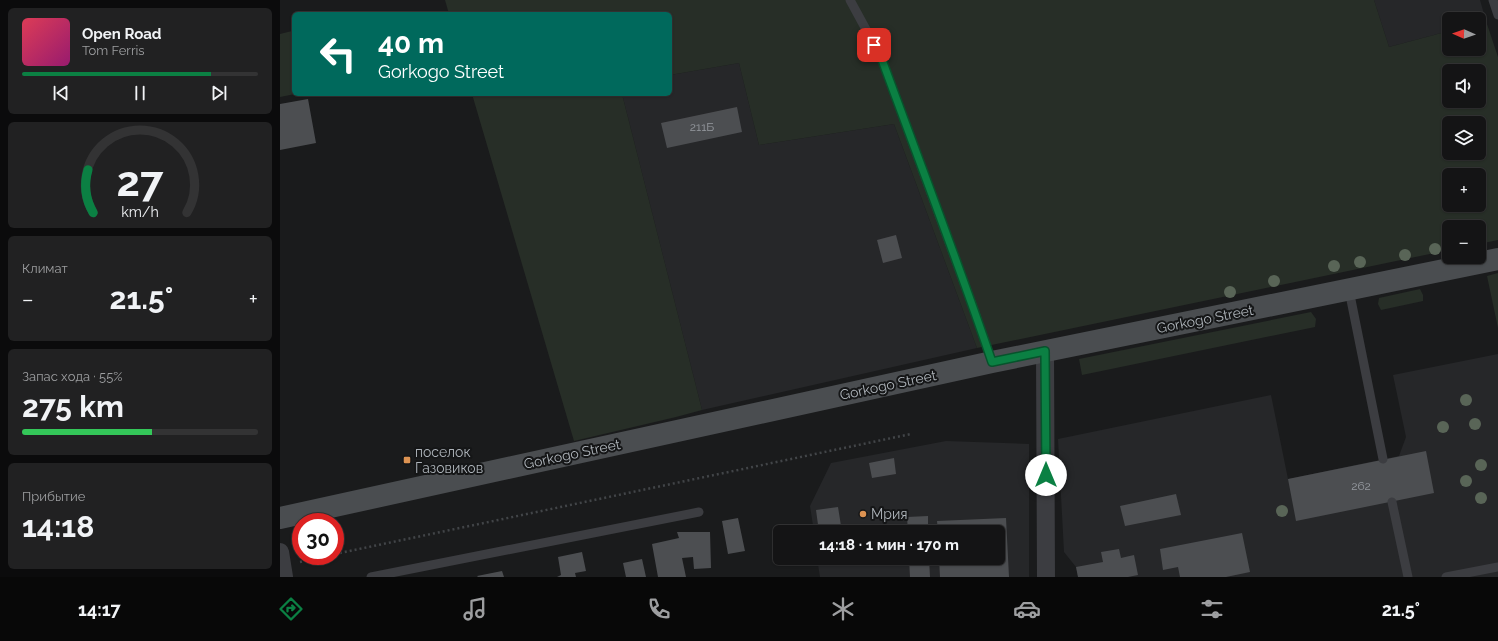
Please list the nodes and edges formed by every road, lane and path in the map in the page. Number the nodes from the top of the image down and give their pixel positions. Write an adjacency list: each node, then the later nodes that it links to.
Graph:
1 (850, 0): 7 (lane)
2 (1493, 0): 3 (lane)
3 (1498, 15)
4 (1498, 260): 5 (main road, Gorkogo Street)
5 (1349, 290): 6 (main road, Gorkogo Street); 9 (lane)
6 (1045, 351): 7 (main road, Gorkogo Street); 18 (street)
7 (992, 362): 12 (main road, Gorkogo Street)
8 (911, 434): 13 (path)
9 (1383, 459)
10 (1392, 502): 19 (lane)
11 (699, 512): 17 (lane)
12 (280, 518)
13 (344, 552)
14 (292, 563): 15 (path)
15 (282, 565)
16 (1498, 567): 20 (lane)
17 (371, 577)
18 (1046, 577)
19 (1408, 577)
20 (1446, 577)

